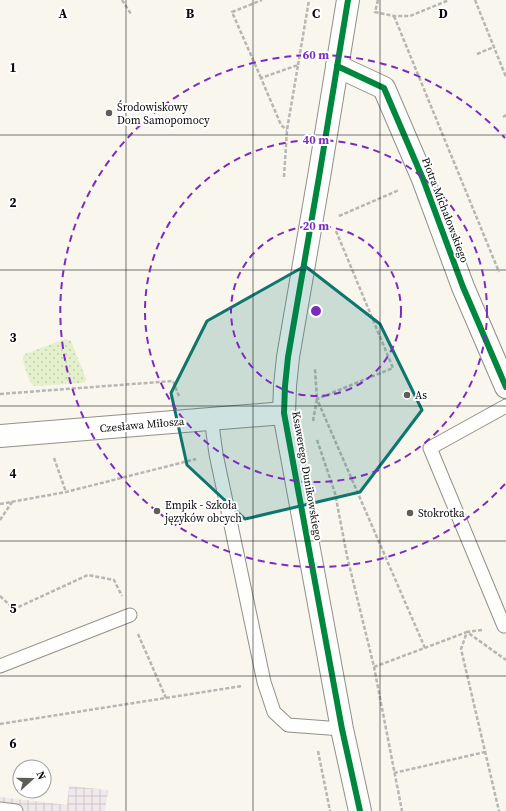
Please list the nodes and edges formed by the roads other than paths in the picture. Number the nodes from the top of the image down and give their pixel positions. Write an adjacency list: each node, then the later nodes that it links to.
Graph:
1 (348, 0): 2 (street, Ksawerego Dunikowskiego)
2 (337, 66): 3 (street, Piotra Michałowskiego); 5 (street, Ksawerego Dunikowskiego)
3 (506, 387)
4 (506, 406): 9 (lane)
5 (284, 413): 6 (street, Czesława Miłosza); 11 (street, Ksawerego Dunikowskiego)
6 (211, 418): 7 (street, Czesława Miłosza); 11 (lane)
7 (0, 436)
8 (130, 615): 10 (lane)
9 (504, 626)
10 (0, 666)
11 (342, 728): 14 (street, Ksawerego Dunikowskiego)
12 (0, 809): 13 (lane)
13 (16, 811)
14 (360, 811)

